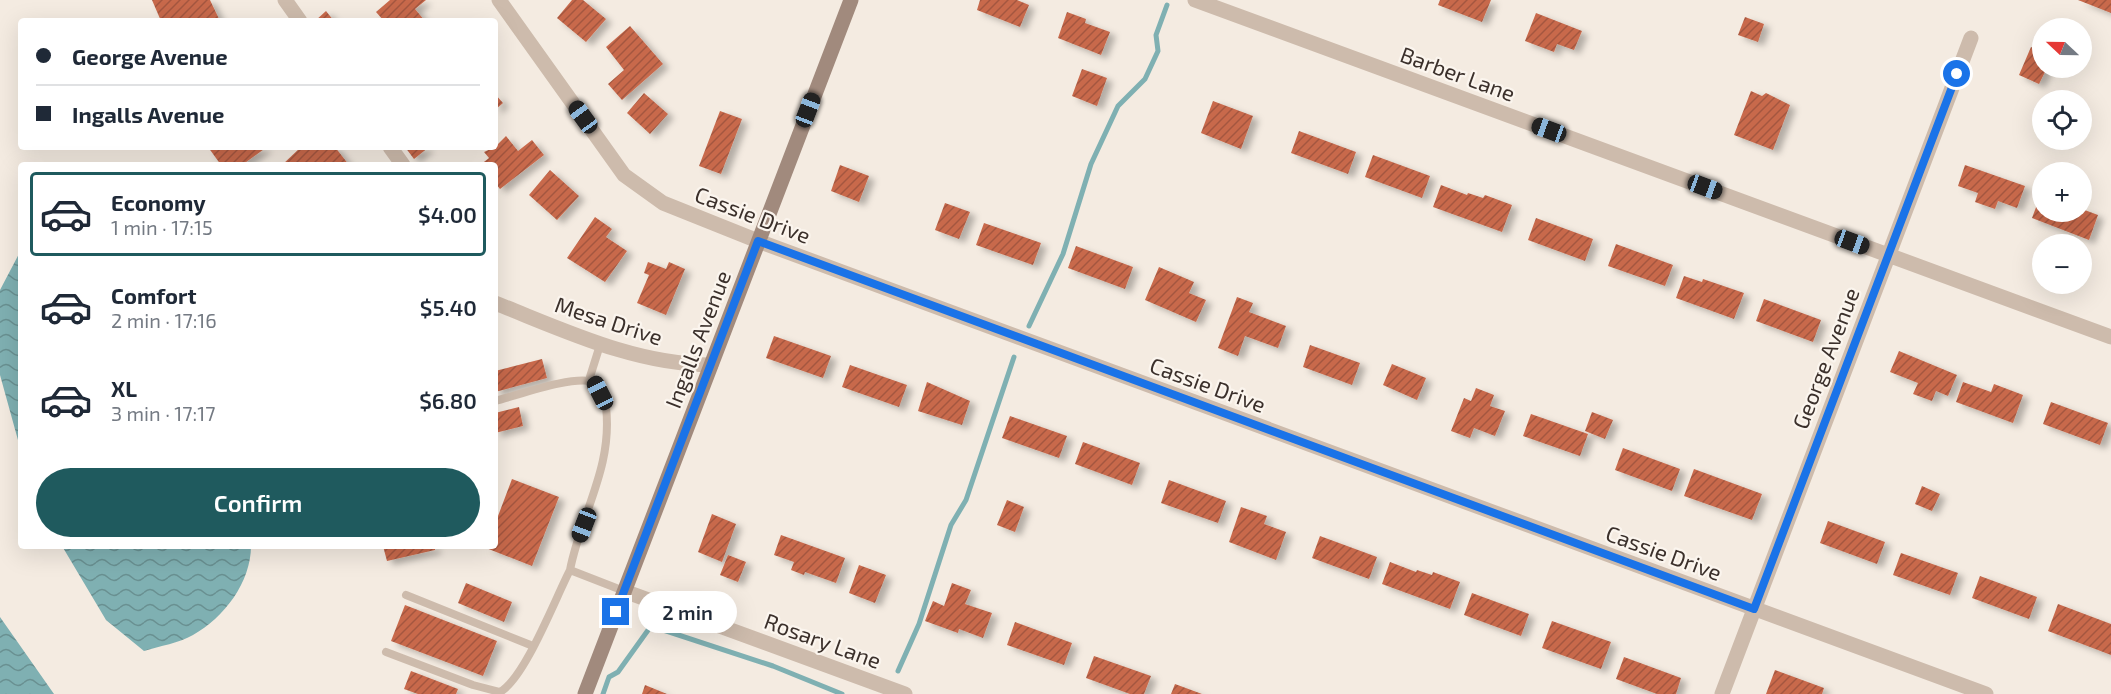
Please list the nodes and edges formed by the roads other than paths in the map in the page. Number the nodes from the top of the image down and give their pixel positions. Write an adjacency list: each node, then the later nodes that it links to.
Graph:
1 (285, 0): 5 (street)
2 (499, 0): 7 (street, Cassie Drive)
3 (851, 0): 7 (street, Ingalls Avenue)
4 (1195, 0): 8 (street, Barber Lane)
5 (298, 18)
6 (1971, 38): 8 (street, George Avenue)
7 (758, 241): 12 (street, Ingalls Avenue); 18 (street, Cassie Drive)
8 (1889, 255): 10 (street, Barber Lane); 18 (street, George Avenue)
9 (498, 304): 11 (street, Mesa Drive)
10 (2111, 337)
11 (600, 345): 12 (street, Mesa Drive); 13 (lane)
12 (711, 365): 16 (street, Ingalls Avenue)
13 (589, 380): 14 (lane); 15 (lane)
14 (498, 400)
15 (570, 570): 16 (lane); 19 (lane)
16 (624, 591): 21 (street, Ingalls Avenue); 22 (street, Rosary Lane)
17 (406, 595): 19 (lane)
18 (1754, 609): 23 (street, George Avenue); 24 (street, Cassie Drive)
19 (533, 646): 20 (lane)
20 (386, 652)
21 (585, 694)
22 (905, 694)
23 (1722, 694)
24 (1986, 694)

